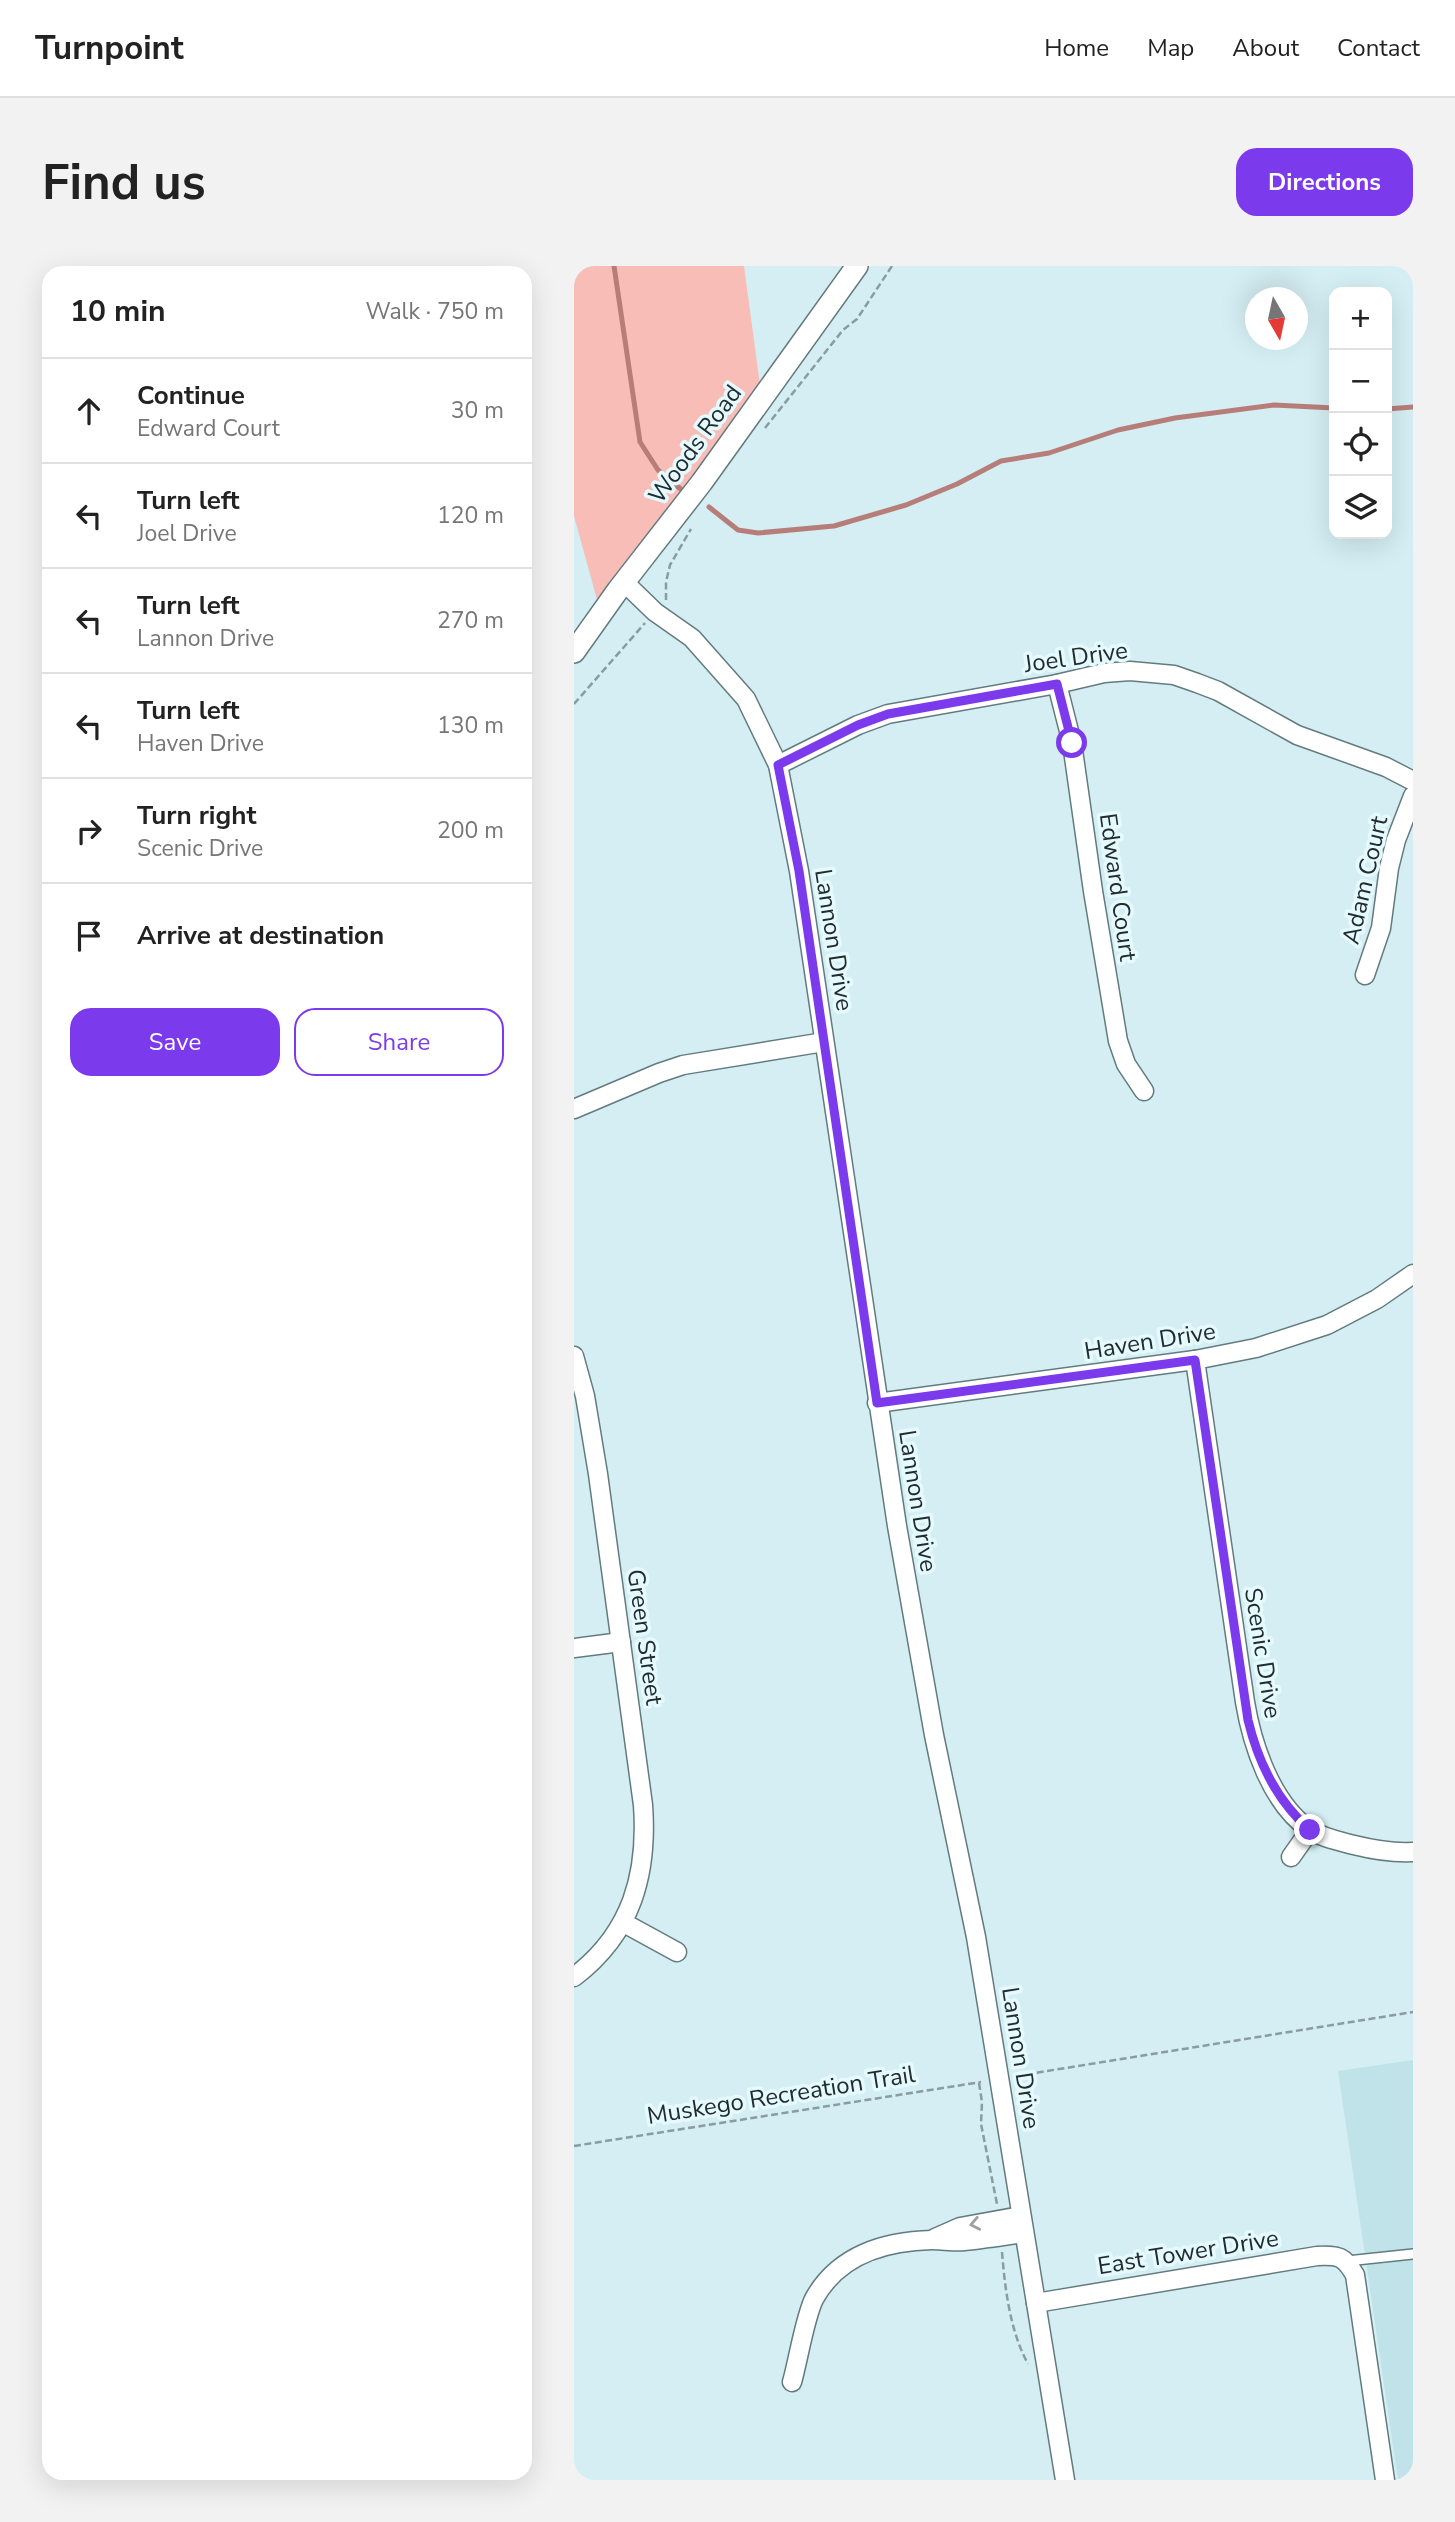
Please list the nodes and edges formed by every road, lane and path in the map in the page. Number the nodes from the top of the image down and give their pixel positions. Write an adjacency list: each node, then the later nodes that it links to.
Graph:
1 (857, 266): 5 (street, Woods Road)
2 (892, 266): 3 (path)
3 (761, 434)
4 (691, 528): 6 (path)
5 (625, 583): 8 (street, Woods Road); 11 (street, Lannon Drive)
6 (666, 600)
7 (644, 625): 10 (path)
8 (574, 652)
9 (1057, 684): 11 (street, Joel Drive); 12 (street, Joel Drive); 16 (street, Edward Court)
10 (574, 704)
11 (778, 765): 15 (street, Lannon Drive)
12 (1413, 781)
13 (1413, 796): 14 (street, Adam Court)
14 (1365, 975)
15 (824, 1042): 17 (street); 21 (street, Lannon Drive)
16 (1144, 1091)
17 (574, 1109)
18 (1413, 1274): 19 (street, Haven Drive)
19 (1195, 1360): 21 (street, Haven Drive); 24 (street, Scenic Drive)
20 (576, 1366): 22 (street, Green Street)
21 (877, 1403): 36 (street, Lannon Drive)
22 (621, 1642): 23 (street); 27 (street, Green Street)
23 (574, 1648)
24 (1310, 1830): 25 (street, Scenic Drive); 26 (street)
25 (1413, 1852)
26 (1291, 1857)
27 (624, 1923): 28 (street); 29 (street, Green Street)
28 (677, 1952)
29 (574, 1977)
30 (1413, 2012): 31 (path)
31 (1010, 2077)
32 (986, 2081): 33 (path, Muskego Recreation Trail)
33 (979, 2082): 34 (path, Muskego Recreation Trail); 35 (path)
34 (574, 2146)
35 (998, 2211)
36 (1022, 2224): 40 (street, Lannon Drive); 42 (street)
37 (1002, 2246): 41 (path)
38 (1413, 2254): 39 (lane)
39 (1346, 2260): 40 (street, East Tower Drive); 44 (street)
40 (1036, 2303): 43 (street, Lannon Drive)
41 (1033, 2373)
42 (792, 2382)
43 (1065, 2480)
44 (1385, 2480)

